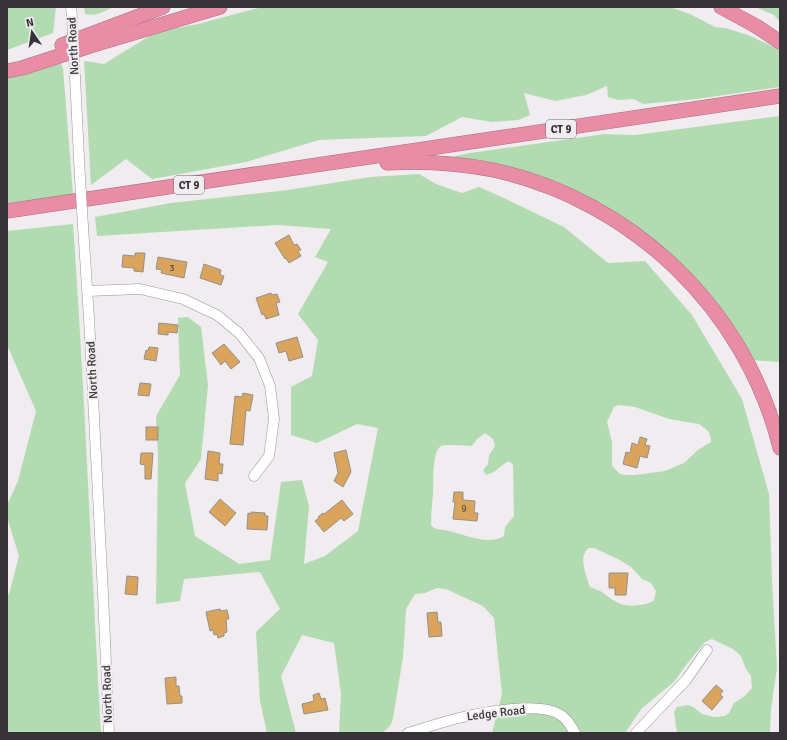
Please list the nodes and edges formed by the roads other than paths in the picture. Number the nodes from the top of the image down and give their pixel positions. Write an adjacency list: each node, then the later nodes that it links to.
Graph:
1 (163, 7): 6 (highway)
2 (220, 7): 7 (highway)
3 (721, 7): 5 (highway)
4 (72, 12): 11 (street, North Road, bridge)
5 (780, 42)
6 (7, 66)
7 (7, 71)
8 (780, 96): 9 (highway, CT 9)
9 (343, 162): 10 (highway, CT 9); 12 (highway)
10 (7, 212)
11 (88, 291): 13 (street); 15 (street, North Road)
12 (780, 448)
13 (254, 476)
14 (707, 650): 18 (street)
15 (109, 733)
16 (408, 733): 17 (street, Ledge Road)
17 (575, 733)
18 (636, 733)

